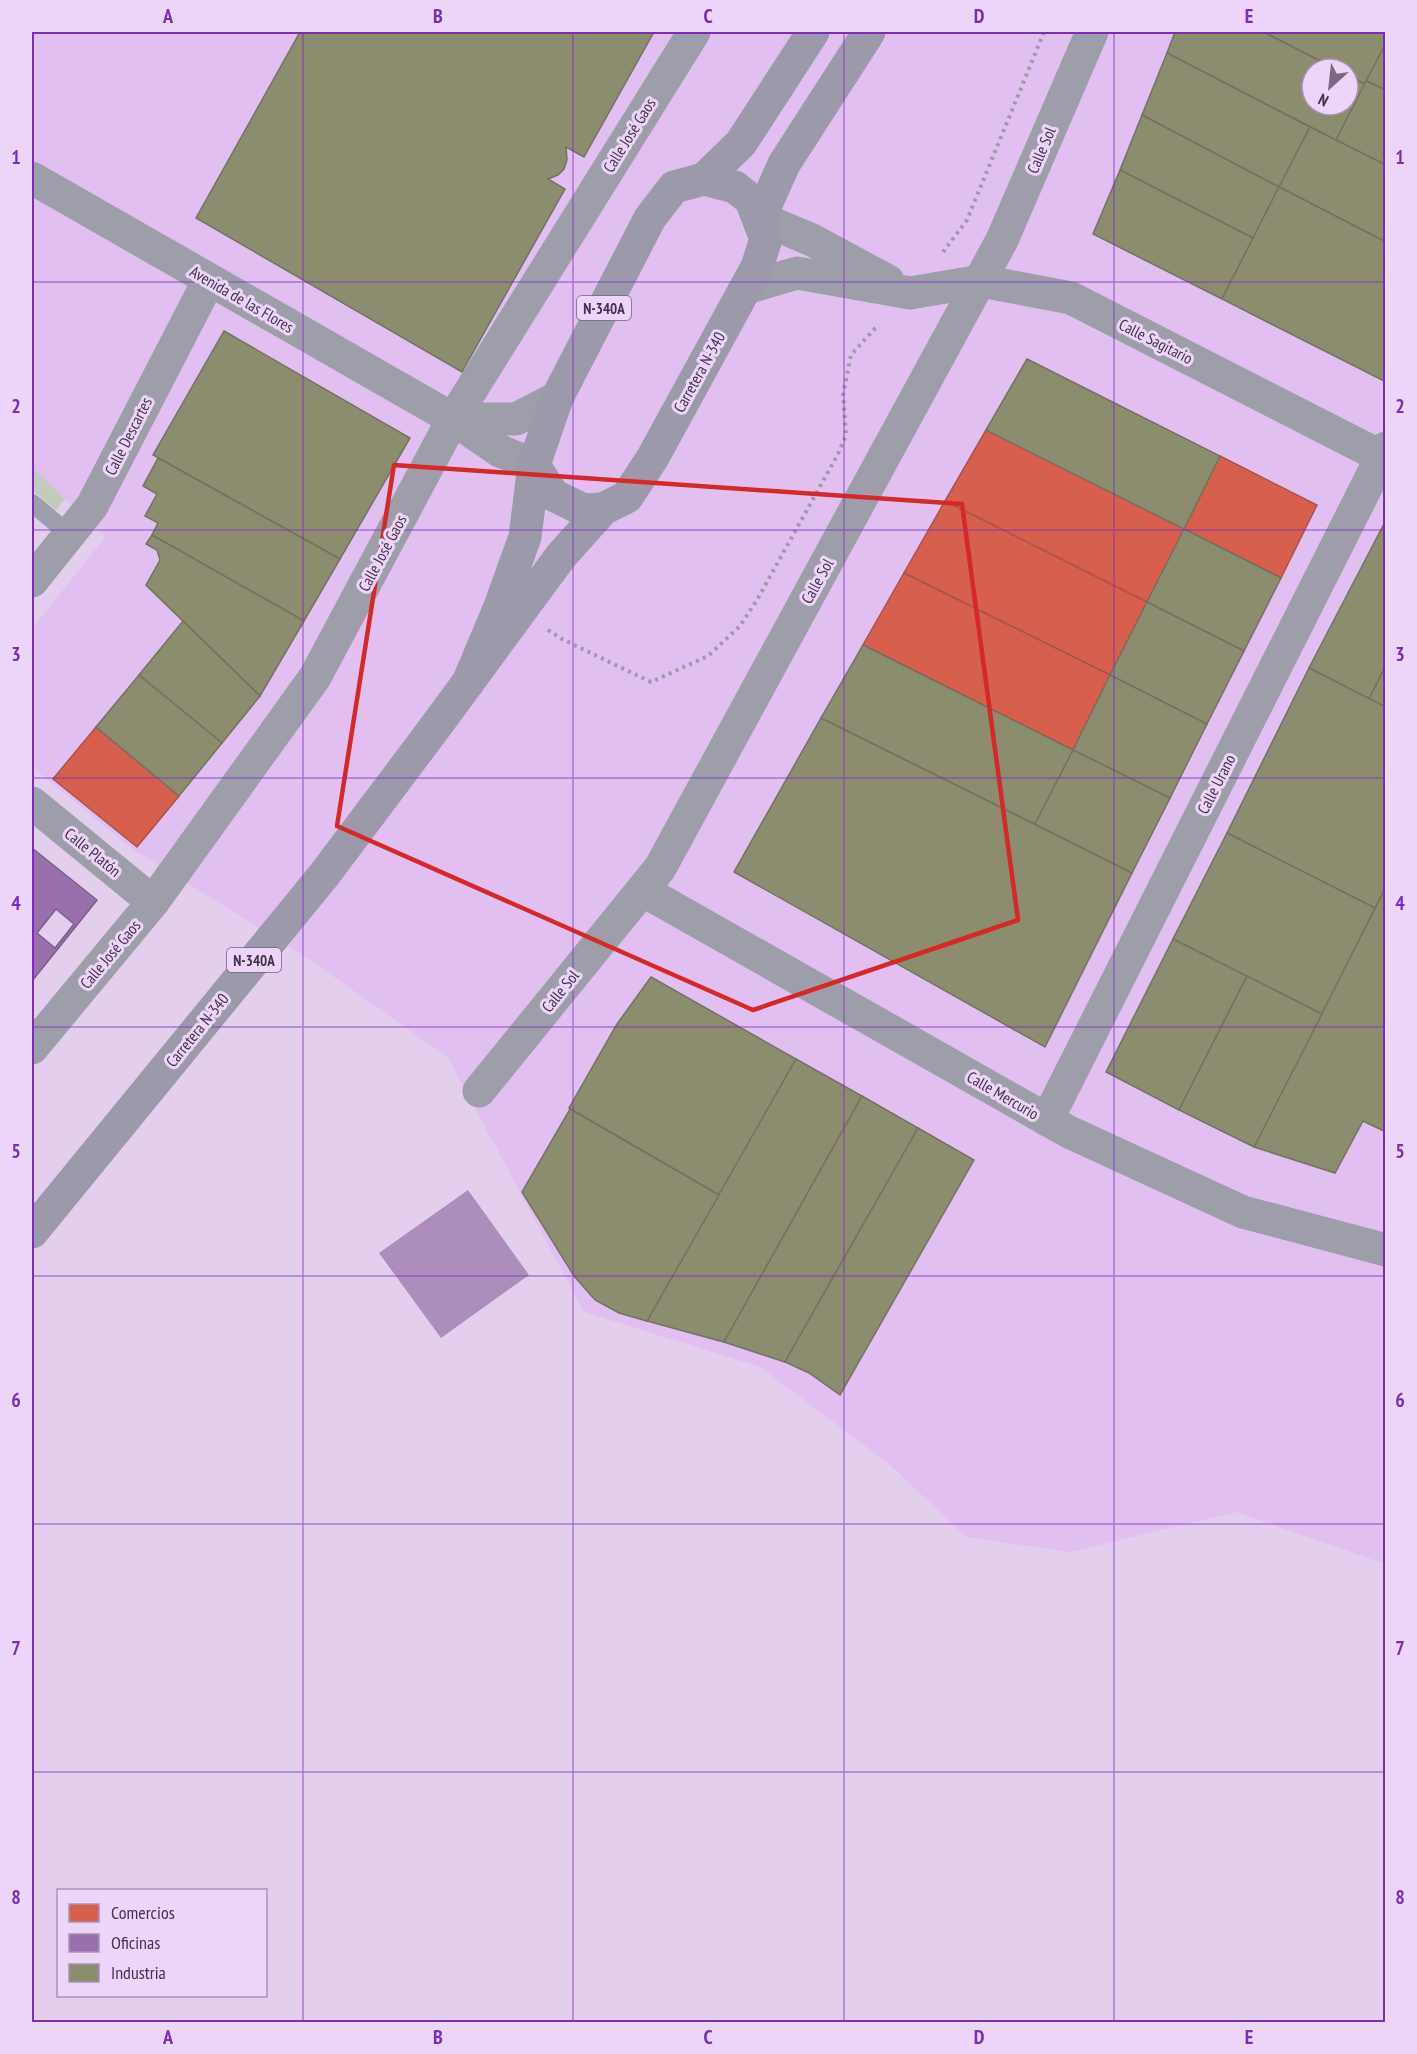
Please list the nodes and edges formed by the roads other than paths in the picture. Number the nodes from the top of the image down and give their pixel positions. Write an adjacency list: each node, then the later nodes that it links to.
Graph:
1 (694, 32): 13 (street, Calle José Gaos)
2 (813, 32): 6 (highway, N-340A)
3 (869, 32): 7 (highway)
4 (1092, 32): 9 (street, Calle Sol)
5 (32, 178): 8 (street, Avenida de las Flores)
6 (704, 179): 7 (highway, Carretera N-340 / N-340A); 12 (highway, Carretera N-340 / N-340A)
7 (759, 218): 10 (highway, Carretera N-340 / N-340A); 11 (street)
8 (209, 280): 13 (street, Avenida de las Flores); 18 (street, Calle Descartes)
9 (981, 281): 11 (street, Calle Sagitario); 14 (street, Calle Sagitario); 22 (street, Calle Sol)
10 (746, 288): 11 (street, Calle Sagitario); 17 (highway, Carretera N-340 / N-340A)
11 (910, 293)
12 (557, 398): 13 (street, Avenida de las Flores); 15 (highway, Carretera N-340 / N-340A)
13 (453, 419): 15 (street, Avenida de las Flores); 23 (street, Calle José Gaos)
14 (1384, 454): 26 (street, Calle Urano)
15 (534, 465): 17 (highway); 20 (highway, Carretera N-340 / N-340A)
16 (32, 503): 18 (lane)
17 (603, 509): 20 (highway, Carretera N-340 / N-340A)
18 (69, 534): 19 (street, Calle Descartes)
19 (32, 581)
20 (468, 683): 27 (highway, Carretera N-340 / N-340A)
21 (32, 803): 23 (street, Calle Platón)
22 (642, 890): 25 (street, Calle Sol); 26 (street, Calle Mercurio)
23 (153, 902): 24 (street, Calle José Gaos)
24 (32, 1048)
25 (479, 1091)
26 (1047, 1120): 28 (street, Calle Mercurio)
27 (32, 1232)
28 (1386, 1250)

